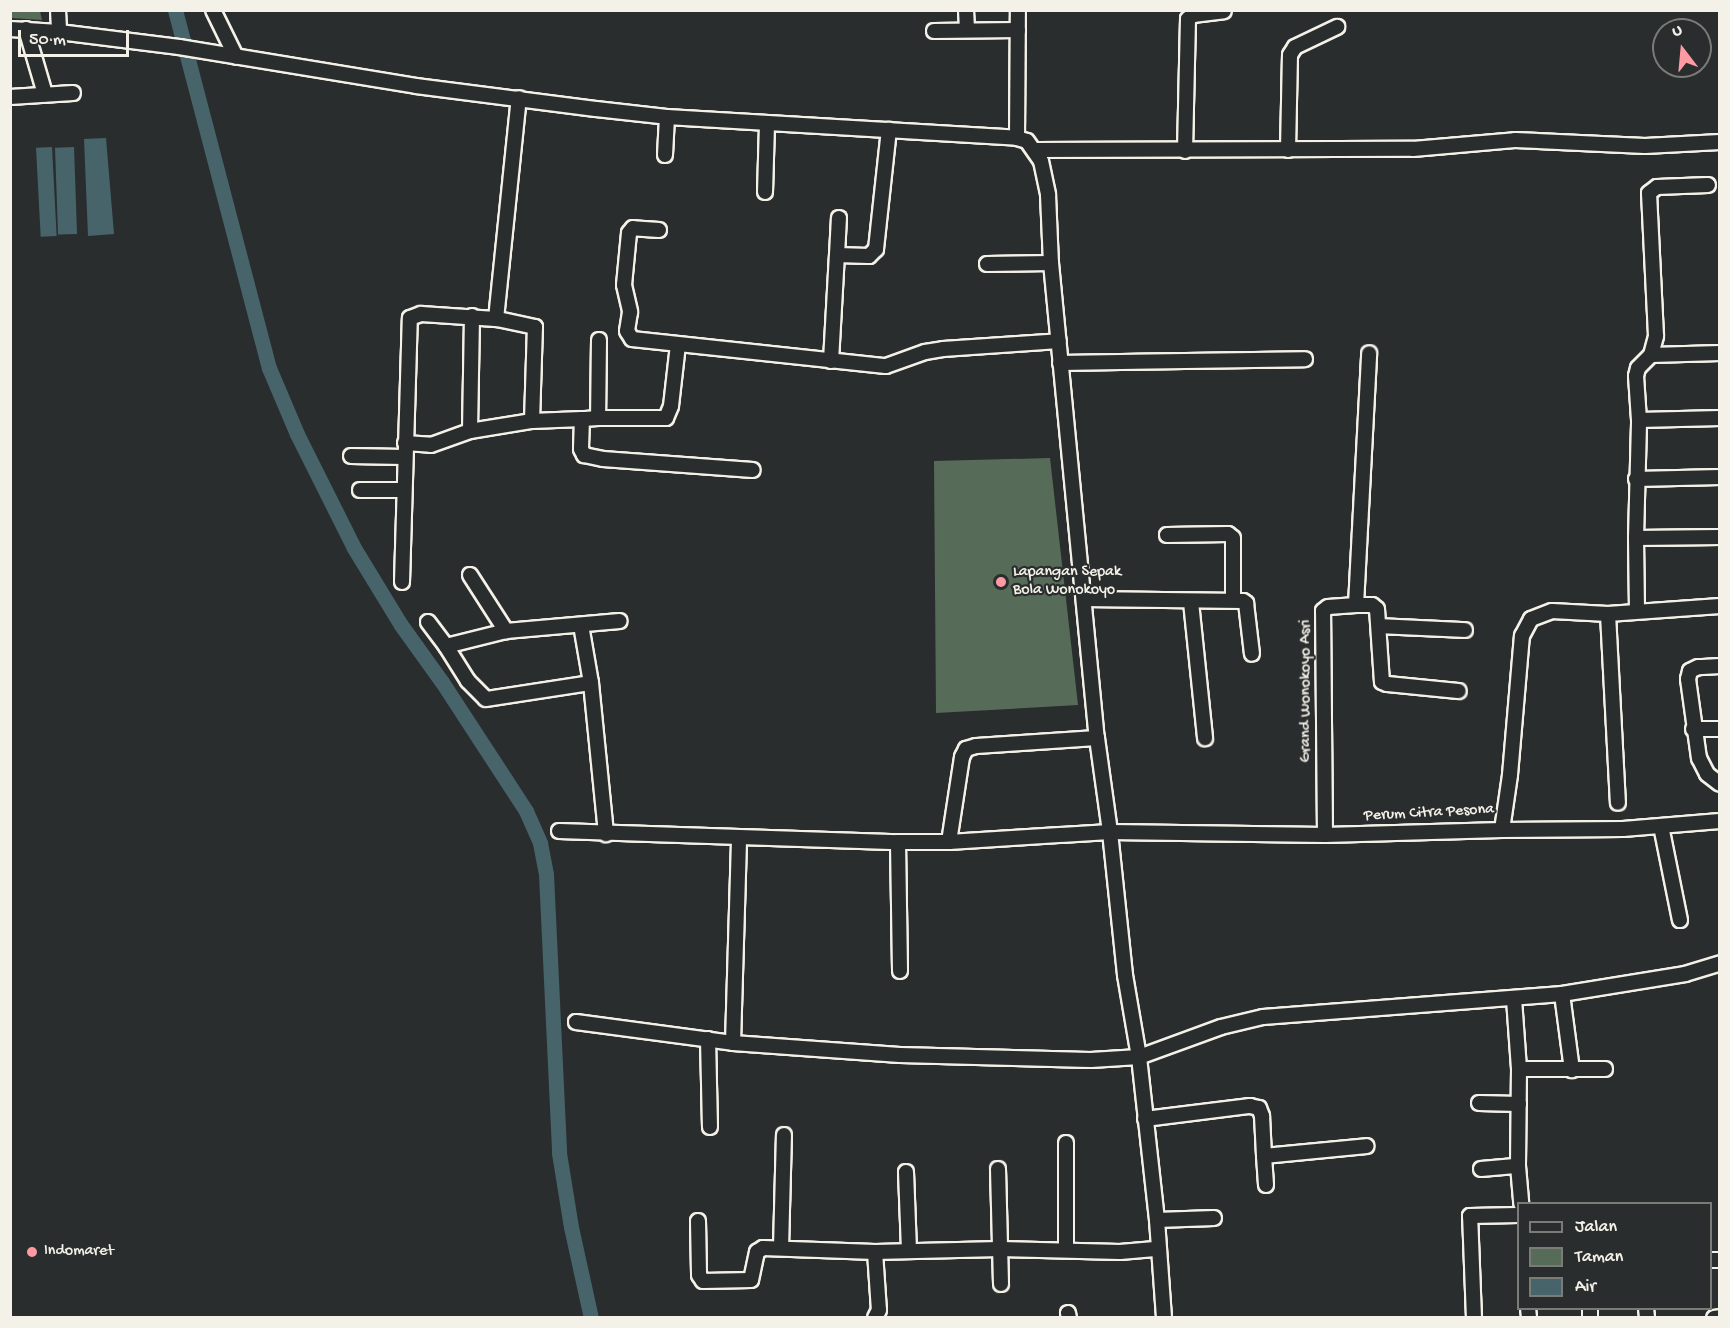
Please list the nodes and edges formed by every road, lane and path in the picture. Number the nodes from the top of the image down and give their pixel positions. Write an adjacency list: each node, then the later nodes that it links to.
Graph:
1 (58, 10): 12 (street)
2 (213, 10): 13 (street)
3 (966, 10): 9 (street)
4 (1018, 10): 10 (street)
5 (1224, 11): 25 (street)
6 (1337, 27): 24 (street)
7 (10, 28): 8 (street)
8 (26, 29): 12 (street); 15 (street)
9 (967, 30): 10 (street); 11 (street)
10 (1018, 30): 21 (street)
11 (934, 31)
12 (58, 32): 13 (street)
13 (236, 57): 17 (street)
14 (74, 93): 15 (street)
15 (45, 94): 16 (street)
16 (10, 97)
17 (519, 98): 18 (street); 35 (street)
18 (667, 117): 19 (street); 26 (street)
19 (767, 123): 20 (street); 28 (street)
20 (890, 130): 21 (street); 31 (street)
21 (1017, 138): 23 (street)
22 (1719, 142): 24 (street)
23 (1035, 150): 25 (street); 32 (street)
24 (1288, 150): 25 (street)
25 (1185, 151)
26 (665, 155)
27 (1708, 185): 41 (street)
28 (765, 192)
29 (839, 218): 31 (street)
30 (659, 230): 38 (street)
31 (837, 255): 43 (street)
32 (1051, 263): 33 (street); 37 (street)
33 (987, 264)
34 (472, 316): 35 (street); 50 (street); 51 (street)
35 (496, 319): 49 (street)
36 (599, 340): 45 (street)
37 (1059, 341): 43 (street); 44 (street)
38 (674, 345): 43 (street); 45 (street)
39 (1369, 353): 66 (street)
40 (1719, 353): 41 (street)
41 (1651, 355): 48 (street)
42 (1305, 358): 44 (street)
43 (831, 361)
44 (1060, 363): 63 (street)
45 (598, 418): 47 (street)
46 (1719, 418): 48 (street)
47 (582, 419): 49 (street); 53 (street)
48 (1639, 420): 55 (street)
49 (532, 421): 50 (street)
50 (470, 431): 51 (street)
51 (405, 450): 52 (street); 57 (street)
52 (351, 456)
53 (753, 470)
54 (1719, 477): 55 (street)
55 (1636, 478): 60 (street)
56 (360, 489): 57 (street)
57 (403, 490): 62 (street)
58 (1167, 534): 64 (street)
59 (1719, 537): 60 (street)
60 (1635, 538): 68 (street)
61 (470, 575): 75 (street)
62 (402, 582)
63 (1084, 599): 65 (street); 83 (street)
64 (1233, 600): 65 (street); 77 (street)
65 (1191, 602): 84 (street)
66 (1356, 605): 73 (street); 93 (street, Grand Wonokoyo Asri)
67 (1719, 606): 68 (street, Perum Citra Pesona)
68 (1637, 610): 69 (street, Perum Citra Pesona)
69 (1608, 614): 86 (street); 89 (street, Perum Citra Pesona)
70 (620, 621): 72 (street)
71 (428, 622): 76 (street)
72 (581, 625): 75 (street); 79 (street)
73 (1379, 626): 74 (street); 80 (street)
74 (1465, 630)
75 (506, 632): 76 (street)
76 (446, 646): 79 (street)
77 (1252, 654)
78 (1719, 666): 81 (street)
79 (591, 683): 92 (street)
80 (1459, 691)
81 (1693, 729): 82 (street); 85 (street)
82 (1719, 729)
83 (1096, 738): 91 (street); 96 (street)
84 (1205, 738)
85 (1719, 784)
86 (1618, 803)
87 (1719, 821): 88 (street)
88 (1661, 826): 89 (street); 97 (street)
89 (1502, 830): 93 (street, Perum Citra Pesona)
90 (559, 831): 92 (street, Perum Citra Pesona)
91 (1110, 832): 93 (street, Perum Citra Pesona); 96 (street, Perum Citra Pesona); 105 (street)
92 (606, 834): 94 (street, Perum Citra Pesona)
93 (1325, 835)
94 (739, 838): 95 (street, Perum Citra Pesona); 104 (street)
95 (898, 842): 96 (street, Perum Citra Pesona); 99 (street)
96 (949, 842)
97 (1680, 920)
98 (1719, 963): 100 (street)
99 (900, 971)
100 (1562, 994): 101 (street); 108 (street)
101 (1514, 999): 105 (street); 106 (street)
102 (576, 1022): 103 (street)
103 (708, 1039): 104 (street); 112 (street)
104 (733, 1043): 105 (street)
105 (1139, 1057): 111 (street)
106 (1519, 1069): 108 (street); 110 (street)
107 (1605, 1069): 108 (street)
108 (1572, 1070)
109 (1479, 1103): 110 (street)
110 (1519, 1104): 117 (street)
111 (1145, 1119): 116 (street); 125 (street)
112 (710, 1127)
113 (784, 1135): 127 (street)
114 (1066, 1143): 130 (street)
115 (1367, 1146): 116 (street)
116 (1264, 1156): 121 (street)
117 (1518, 1166): 119 (street); 122 (street)
118 (998, 1169): 128 (street)
119 (1481, 1169)
120 (906, 1172): 131 (street)
121 (1266, 1185)
122 (1521, 1202)
123 (1517, 1215): 136 (street)
124 (1214, 1218): 125 (street)
125 (1157, 1220): 129 (street)
126 (698, 1221): 127 (street)
127 (781, 1248): 132 (street)
128 (1000, 1249): 130 (street); 131 (street); 133 (street)
129 (1158, 1249): 130 (street); 135 (street)
130 (1066, 1250)
131 (909, 1251): 132 (street)
132 (875, 1252): 134 (street)
133 (1000, 1284)
134 (875, 1317)
135 (1164, 1317)
136 (1474, 1317)
137 (1713, 1317): 138 (street)
138 (1719, 1317)

